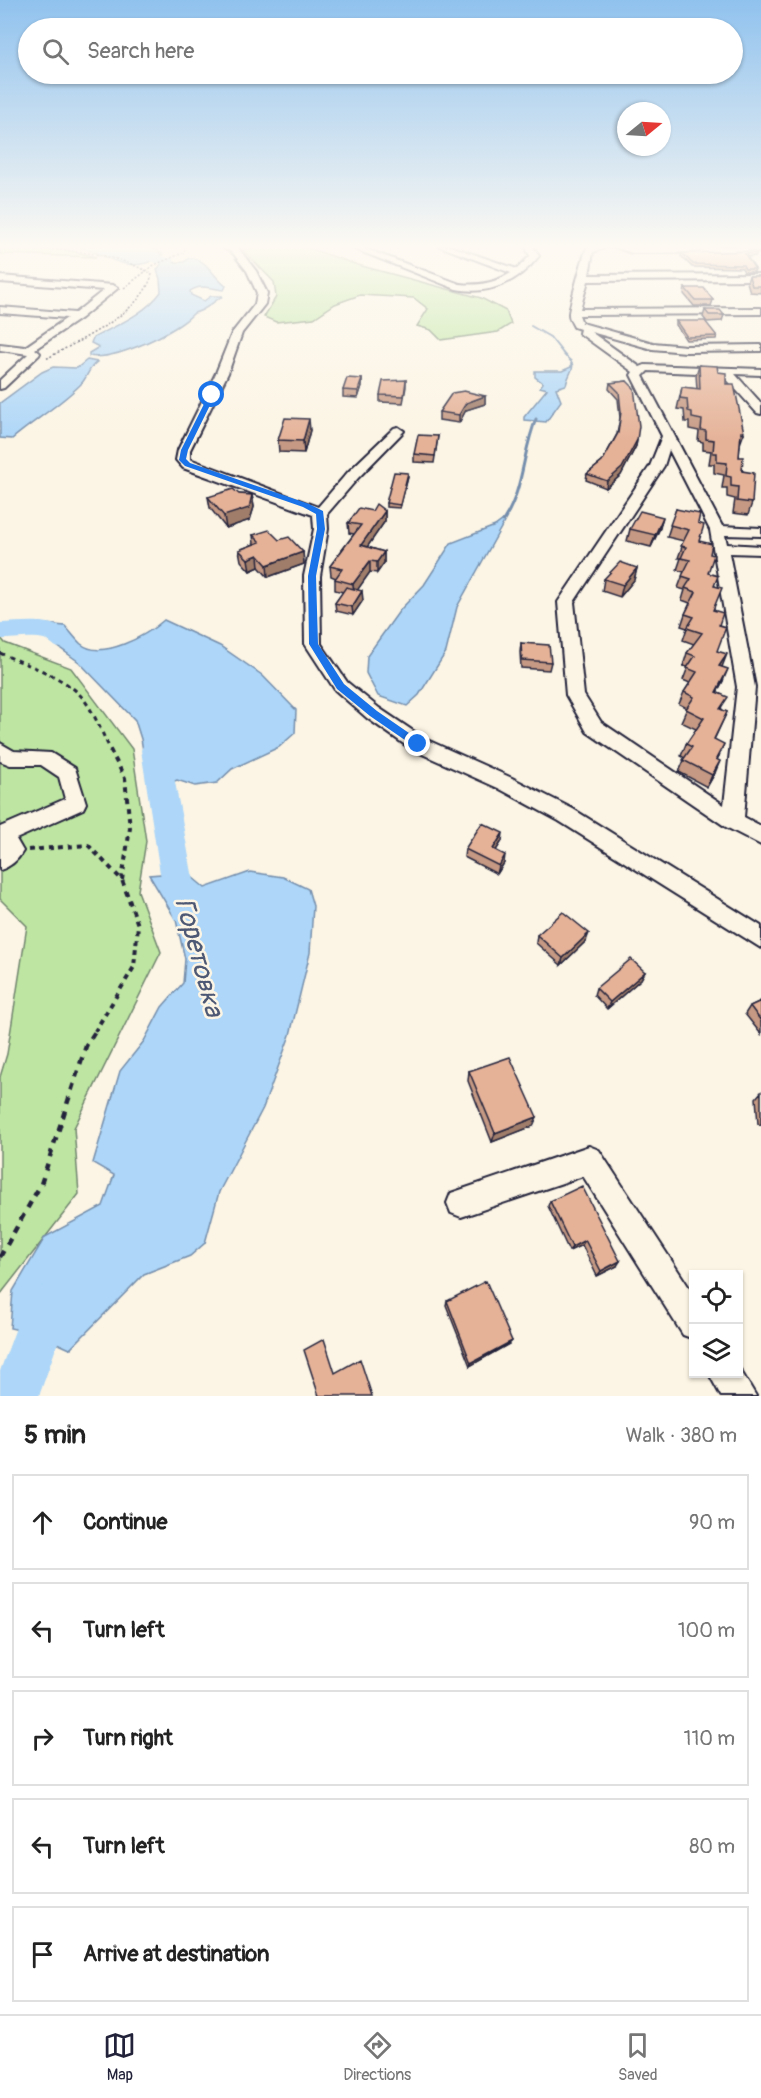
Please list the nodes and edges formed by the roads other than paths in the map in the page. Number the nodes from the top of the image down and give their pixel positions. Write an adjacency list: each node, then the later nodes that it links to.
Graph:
1 (15, 311): 6 (street)
2 (83, 311): 6 (street)
3 (254, 311): 18 (street)
4 (654, 311): 5 (street)
5 (575, 312): 7 (street)
6 (77, 316): 10 (street)
7 (578, 325): 9 (street); 11 (street)
8 (0, 347): 10 (street)
9 (761, 348)
10 (27, 350): 14 (street)
11 (640, 372): 13 (street); 17 (street)
12 (761, 372): 13 (street)
13 (727, 373): 15 (street)
14 (0, 386)
15 (761, 410)
16 (398, 431): 18 (street)
17 (669, 434): 19 (street); 24 (street)
18 (320, 513): 27 (street)
19 (717, 530): 20 (street); 21 (street)
20 (761, 532)
21 (721, 548): 22 (street); 24 (street)
22 (761, 550)
23 (0, 750): 26 (street)
24 (733, 821): 25 (street)
25 (761, 836)
26 (4, 846)
27 (761, 938)
28 (461, 1203): 29 (street)
29 (689, 1318)
30 (728, 1378): 31 (street)
31 (740, 1396)

